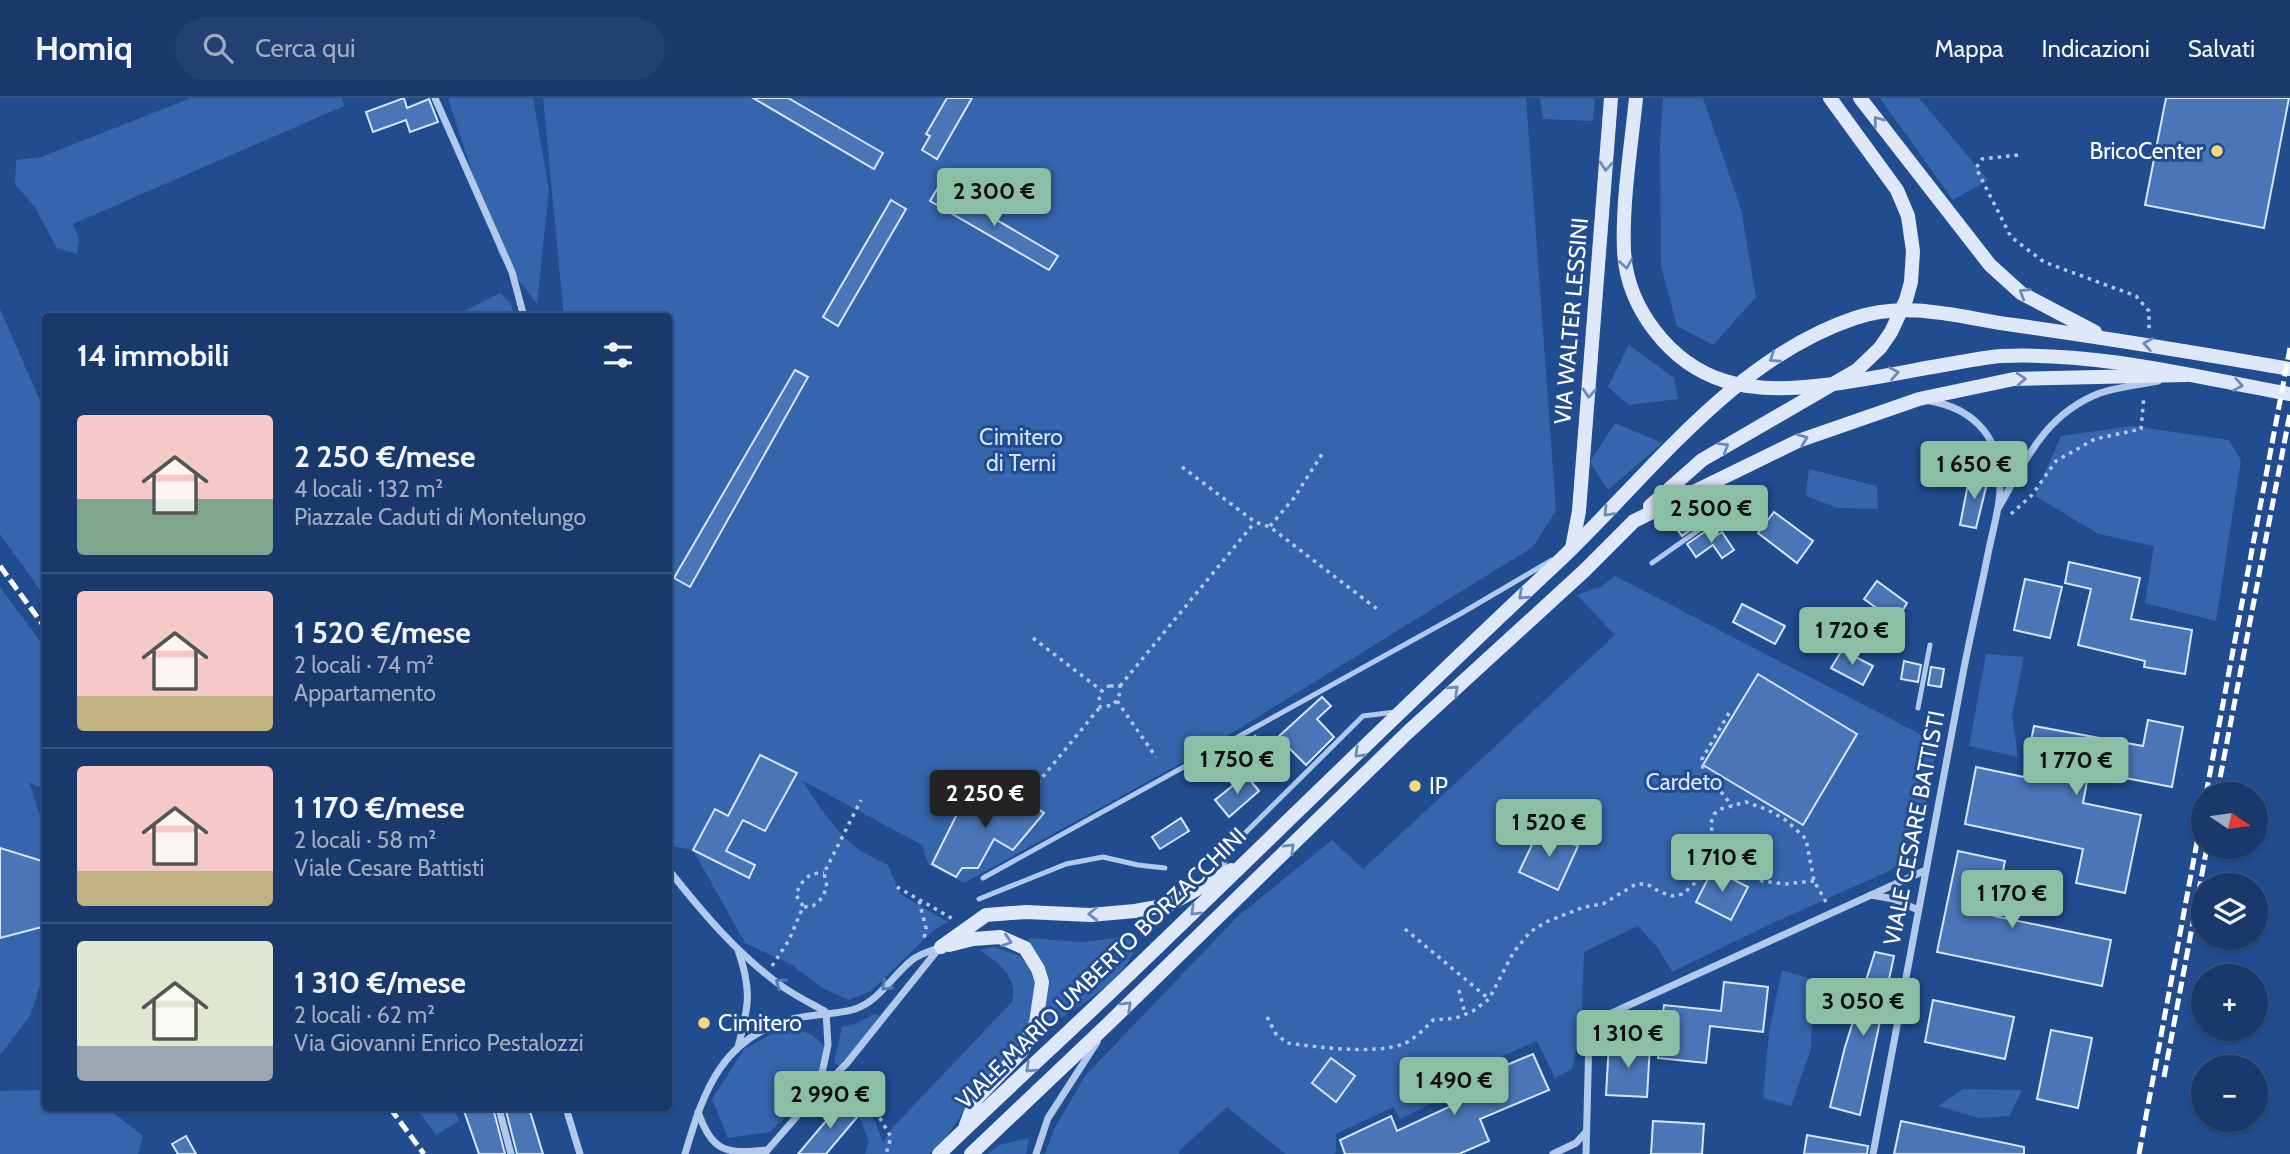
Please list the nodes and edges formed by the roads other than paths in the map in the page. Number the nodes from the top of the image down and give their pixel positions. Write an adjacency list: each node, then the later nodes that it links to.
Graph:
1 (435, 98): 6 (street)
2 (1611, 98): 16 (main road, VIA WALTER LESSINI, one-way to 16)
3 (1636, 98): 9 (main road, VIA WALTER LESSINI, one-way to 9)
4 (1830, 98): 15 (main road, one-way to 4)
5 (1860, 98): 7 (main road, one-way to 5)
6 (523, 313)
7 (2106, 337): 8 (main road, VIALE MARIO UMBERTO BORZACCHINI, one-way to 7); 16 (main road, VIALE MARIO UMBERTO BORZACCHINI, one-way to 16)
8 (2290, 369)
9 (2186, 375): 10 (main road, VIALE MARIO UMBERTO BORZACCHINI); 11 (main road, one-way to 11)
10 (2101, 386): 12 (main road, VIALE MARIO UMBERTO BORZACCHINI, one-way to 10); 13 (street, VIALE CESARE BATTISTI)
11 (2290, 394)
12 (1919, 399): 13 (street, VIALE CESARE BATTISTI); 15 (main road, VIALE MARIO UMBERTO BORZACCHINI, one-way to 12)
13 (1997, 509): 25 (street, VIALE CESARE BATTISTI)
14 (1720, 515): 17 (lane)
15 (1633, 521): 35 (main road, VIALE MARIO UMBERTO BORZACCHINI, one-way to 15)
16 (1572, 548): 20 (main road, VIALE MARIO UMBERTO BORZACCHINI, one-way to 20); 28 (lane)
17 (1652, 563)
18 (1930, 645): 19 (lane)
19 (1918, 708)
20 (1402, 711): 21 (lane); 22 (main road, VIALE MARIO UMBERTO BORZACCHINI, one-way to 22)
21 (1277, 803): 22 (lane); 27 (lane)
22 (1289, 820): 23 (main road, VIALE MARIO UMBERTO BORZACCHINI)
23 (1247, 861): 27 (main road); 41 (main road, VIALE MARIO UMBERTO BORZACCHINI, one-way to 41)
24 (1165, 867): 30 (lane)
25 (1926, 870): 29 (street); 31 (street, VIALE CESARE BATTISTI)
26 (672, 874): 33 (street)
27 (1220, 876): 32 (main road, one-way to 32)
28 (984, 878)
29 (1870, 895): 31 (street); 42 (street)
30 (979, 900)
31 (1918, 910): 52 (street, VIALE CESARE BATTISTI)
32 (941, 947): 34 (street, one-way to 34); 37 (street); 41 (main road, one-way to 41)
33 (738, 949): 34 (street, one-way to 33); 36 (street)
34 (826, 1012): 36 (street); 37 (street)
35 (1108, 1024): 48 (main road, VIALE MARIO UMBERTO BORZACCHINI); 49 (street)
36 (738, 1049): 40 (street)
37 (818, 1092): 43 (street)
38 (500, 1111): 44 (street)
39 (567, 1111): 45 (street)
40 (698, 1111): 43 (street); 46 (street)
41 (964, 1129): 47 (main road, VIALE MARIO UMBERTO BORZACCHINI)
42 (1586, 1132): 50 (street); 51 (street)
43 (765, 1152)
44 (511, 1154)
45 (580, 1154)
46 (685, 1154)
47 (939, 1154)
48 (971, 1154)
49 (1036, 1154)
50 (1553, 1154)
51 (1586, 1154)
52 (1873, 1154)

